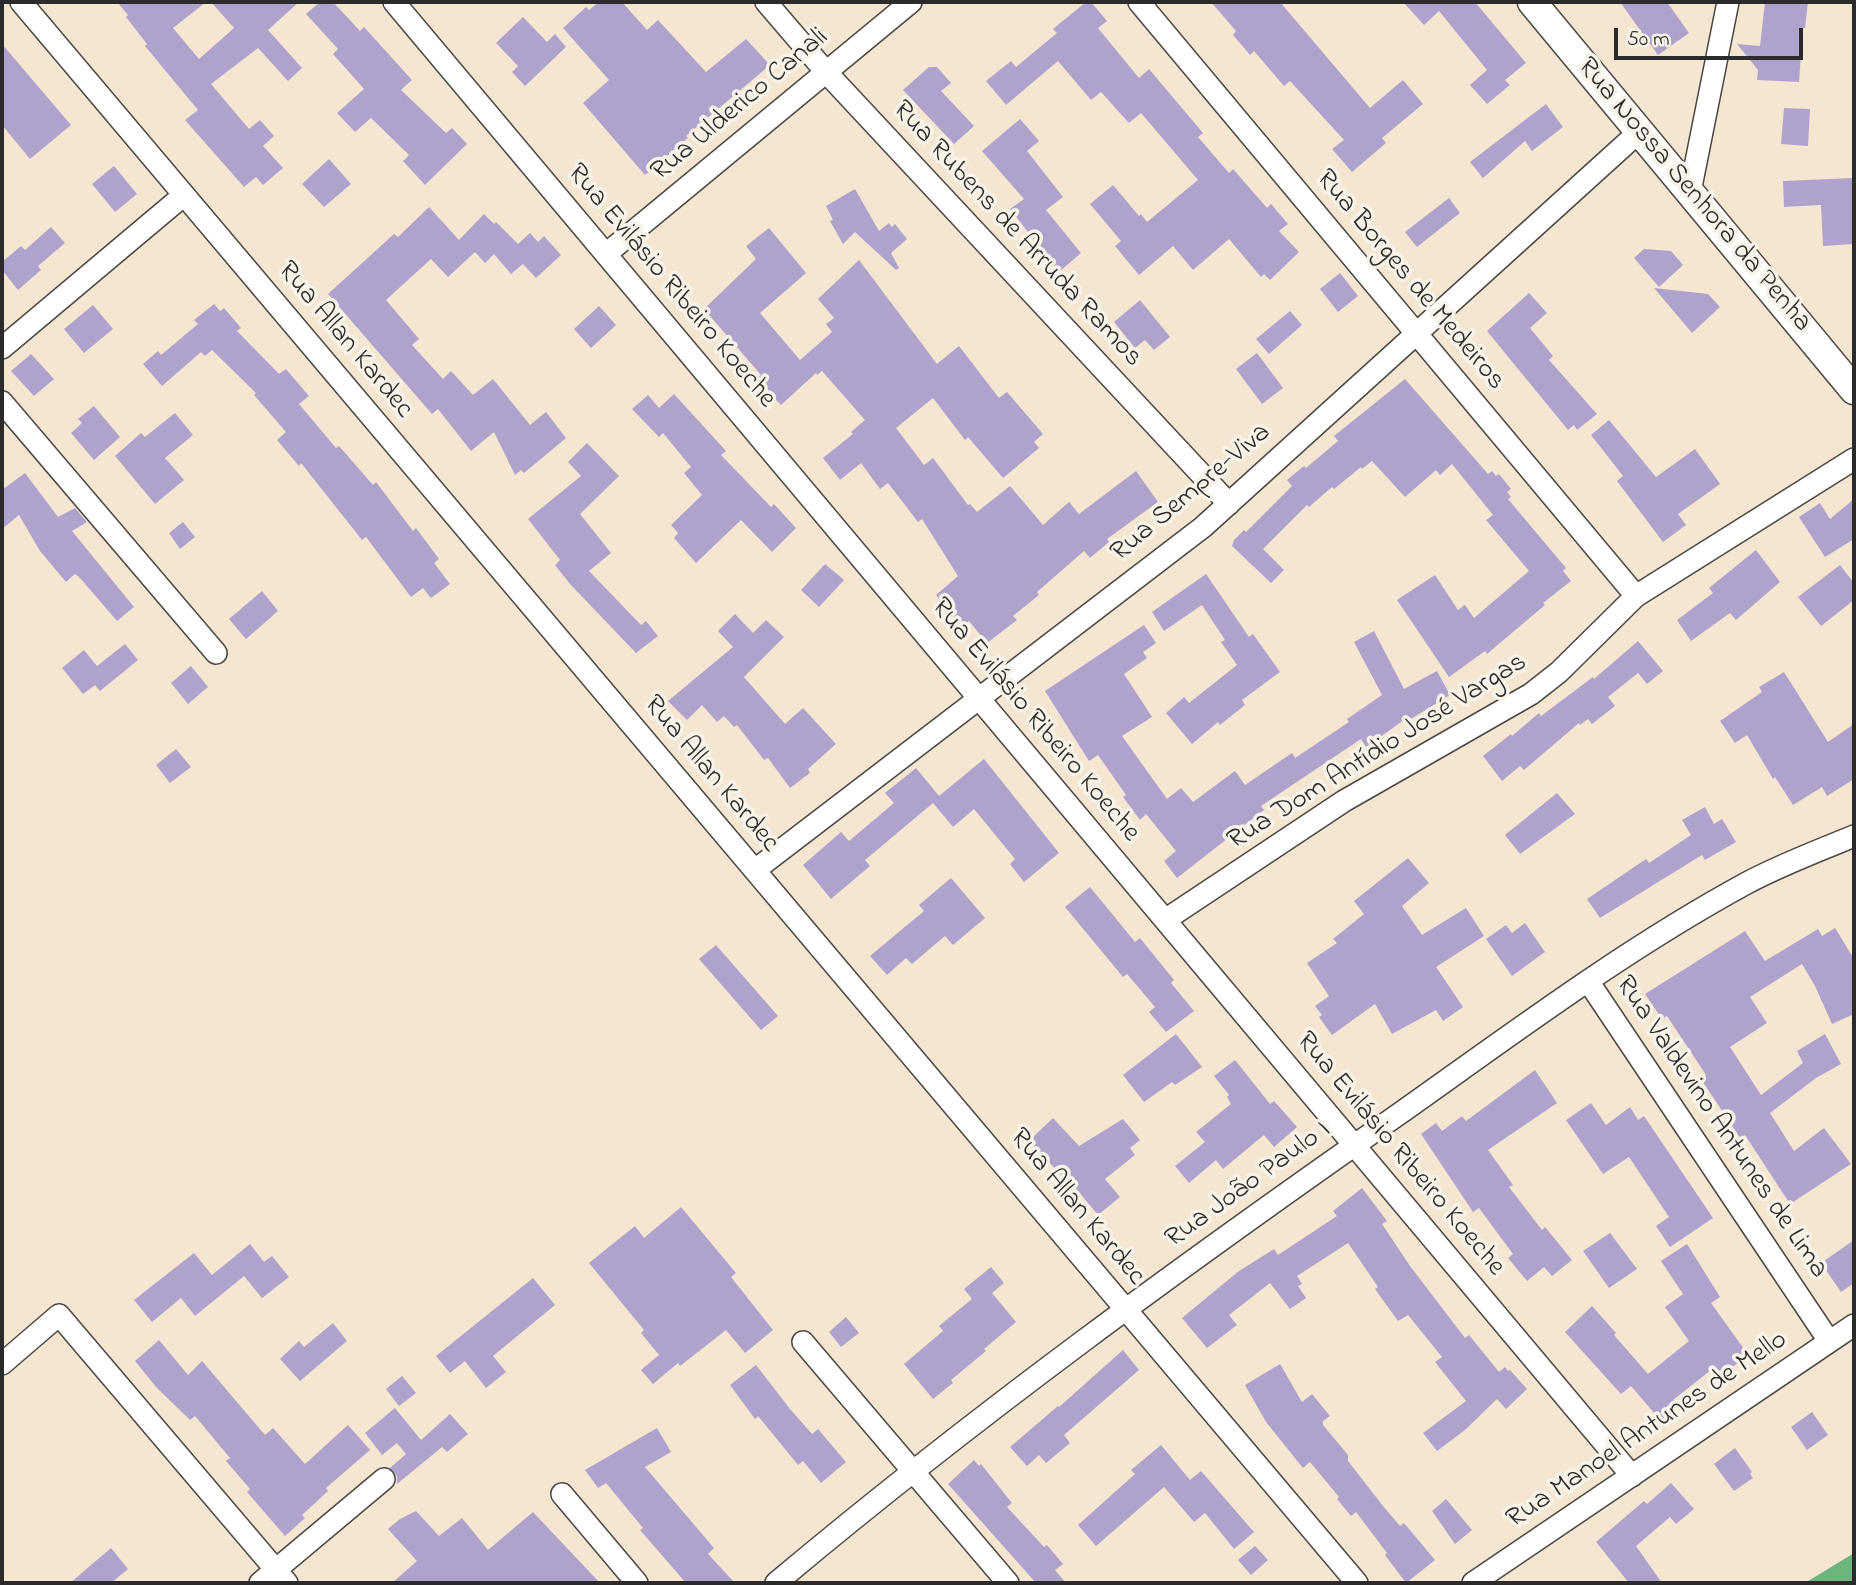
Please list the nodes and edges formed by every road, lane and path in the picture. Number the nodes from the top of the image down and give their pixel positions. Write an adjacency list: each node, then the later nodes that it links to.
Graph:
1 (21, 2): 11 (street, Rua Allan Kardec)
2 (394, 2): 12 (street, Rua Evilásio Ribeiro Koeche)
3 (766, 2): 8 (street, Rua Rubens de Arruda Ramos)
4 (911, 2): 8 (street, Rua Ulderico Canali)
5 (1139, 2): 13 (street, Rua Borges de Medeiros)
6 (1532, 2): 9 (street, Rua Nossa Senhora da Penha)
7 (1728, 2): 10 (street)
8 (825, 72): 12 (street, Rua Ulderico Canali); 18 (street, Rua Rubens de Arruda Ramos)
9 (1640, 131): 10 (street, Rua Nossa Senhora da Penha); 13 (street, Rua Sempre-Viva)
10 (1690, 192): 15 (street, Rua Nossa Senhora da Penha)
11 (184, 195): 14 (street); 23 (street, Rua Allan Kardec)
12 (606, 254): 21 (street, Rua Evilásio Ribeiro Koeche)
13 (1418, 334): 18 (street, Rua Sempre-Viva); 19 (street, Rua Borges de Medeiros)
14 (2, 348)
15 (1854, 390)
16 (2, 402): 20 (street)
17 (1854, 459): 19 (street, Rua Dom Antídio José Vargas)
18 (1229, 504): 21 (street, Rua Sempre-Viva)
19 (1636, 596): 24 (street, Rua Dom Antídio José Vargas)
20 (216, 653)
21 (979, 699): 23 (street, Rua Sempre-Viva); 24 (street, Rua Evilásio Ribeiro Koeche)
22 (1854, 836): 25 (street, Rua João Paulo I)
23 (755, 870): 27 (street, Rua Allan Kardec)
24 (1166, 920): 26 (street, Rua Evilásio Ribeiro Koeche)
25 (1588, 981): 26 (street, Rua João Paulo I); 29 (street, Rua Valdevino Antunes de Lima)
26 (1354, 1145): 27 (street, Rua João Paulo I); 33 (street, Rua Evilásio Ribeiro Koeche)
27 (1125, 1309): 32 (street, Rua João Paulo I); 40 (street, Rua Allan Kardec)
28 (1854, 1325): 29 (street, Rua Manoel Antunes de Mello)
29 (1829, 1341): 33 (street, Rua Manoel Antunes de Mello)
30 (803, 1342): 32 (street)
31 (2, 1364): 36 (street)
32 (913, 1471): 38 (street, Rua João Paulo I); 39 (street)
33 (1632, 1476): 41 (street, Rua Manoel Antunes de Mello)
34 (384, 1479): 36 (street)
35 (562, 1494): 37 (street)
36 (275, 1579)
37 (637, 1583)
38 (776, 1583)
39 (1008, 1583)
40 (1357, 1583)
41 (1473, 1583)

